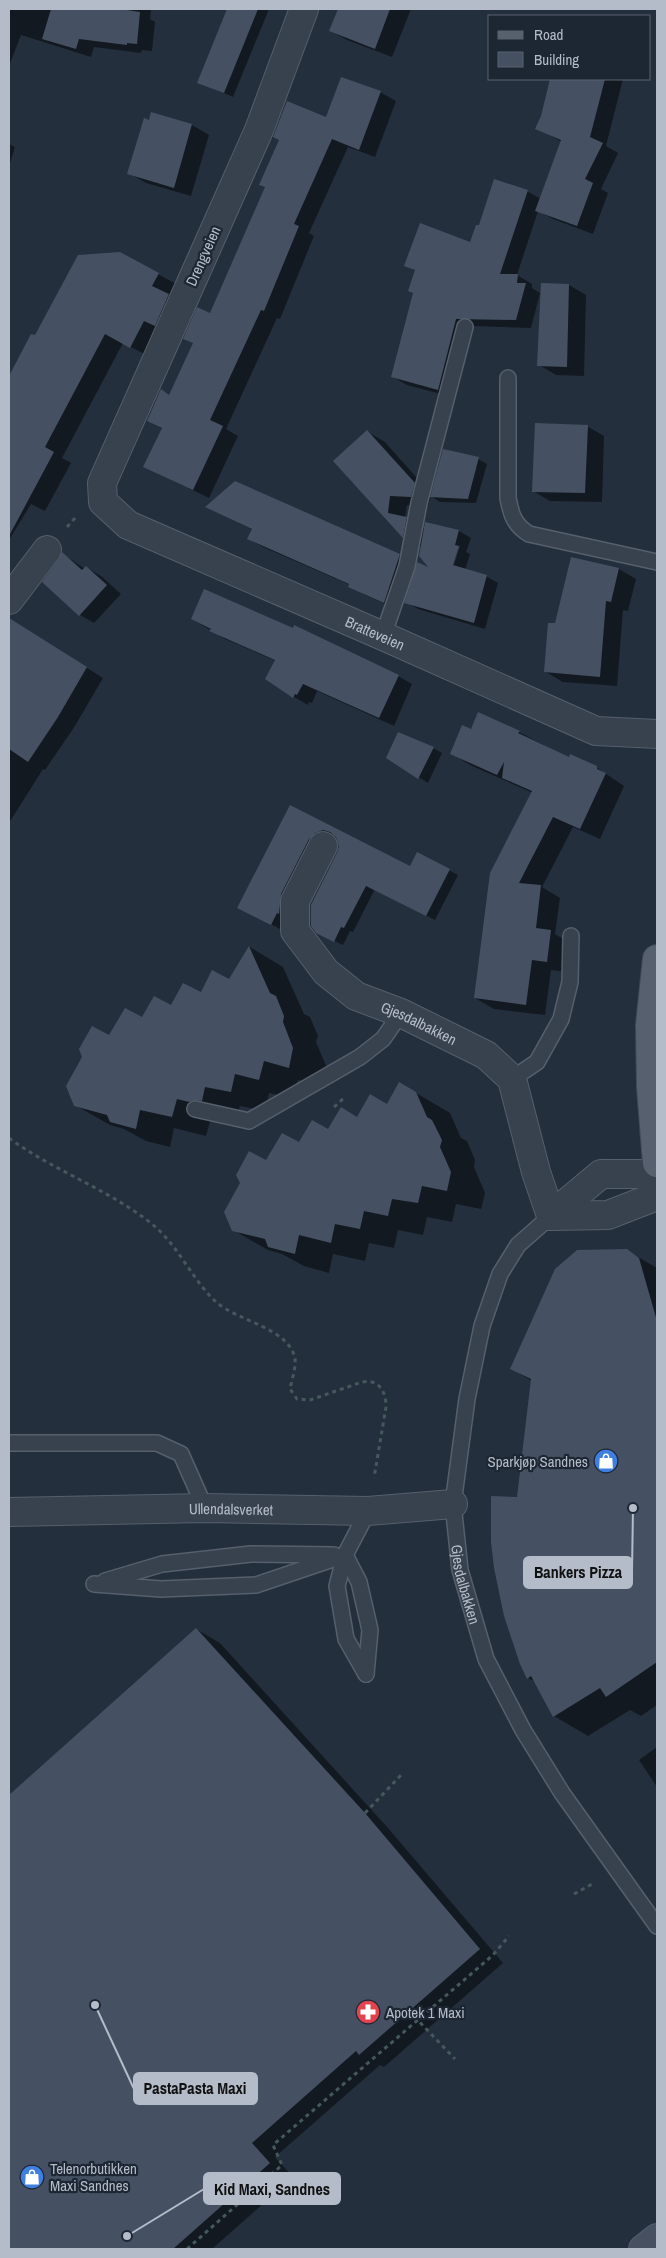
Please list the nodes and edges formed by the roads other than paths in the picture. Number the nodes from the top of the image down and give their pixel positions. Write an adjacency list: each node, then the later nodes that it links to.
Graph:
1 (304, 9): 4 (street, Drengveien)
2 (465, 327): 8 (lane)
3 (508, 378): 6 (lane)
4 (103, 502): 8 (street, Bratteveien)
5 (47, 550): 7 (street)
6 (657, 562)
7 (9, 600)
8 (383, 636): 9 (street, Bratteveien)
9 (657, 734)
10 (323, 846): 13 (street, Gjesdalbakken)
11 (570, 936): 14 (lane)
12 (657, 959): 16 (main road)
13 (401, 1013): 14 (street, Gjesdalbakken); 15 (lane)
14 (512, 1079): 19 (street)
15 (195, 1109)
16 (657, 1163)
17 (657, 1174): 19 (street, Gjesdalbakken)
18 (657, 1196): 19 (street)
19 (551, 1216): 21 (lane, Gjesdalbakken)
20 (9, 1443): 22 (lane)
21 (453, 1504): 23 (street, Ullendalsverket); 26 (lane, Gjesdalbakken)
22 (205, 1508): 23 (street, Ullendalsverket); 24 (street, Ullendalsverket)
23 (368, 1511): 25 (lane)
24 (9, 1512)
25 (345, 1555): 25 (lane); 25 (lane)
26 (657, 1926)
27 (657, 2238): 28 (main road)
28 (643, 2249)

